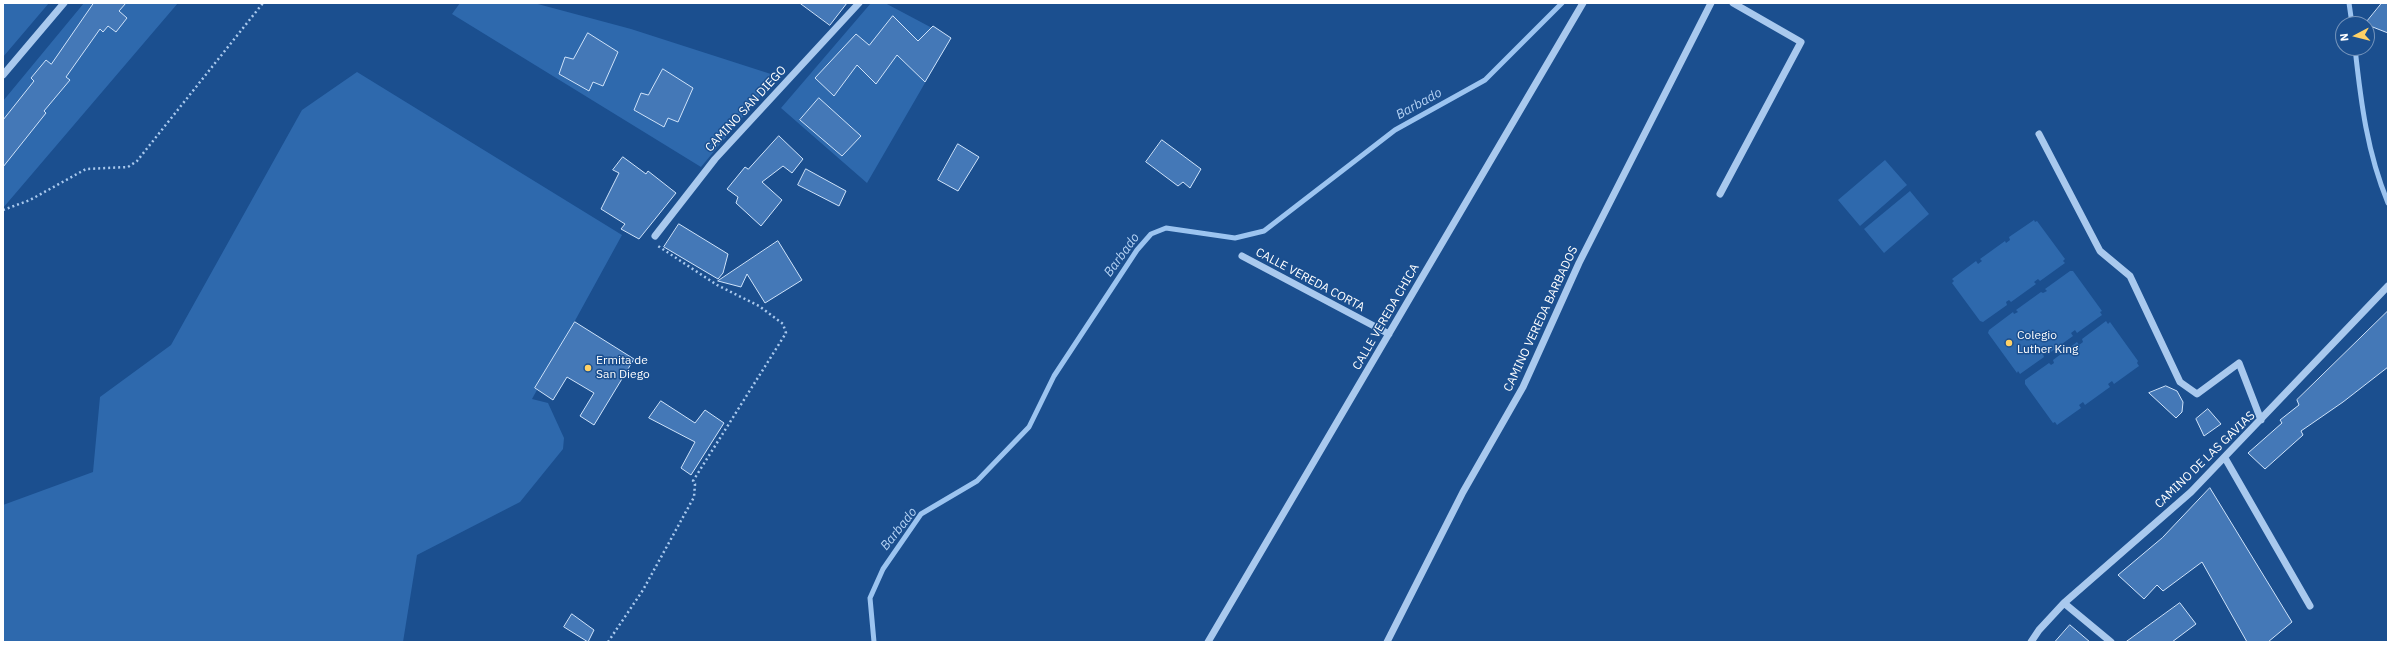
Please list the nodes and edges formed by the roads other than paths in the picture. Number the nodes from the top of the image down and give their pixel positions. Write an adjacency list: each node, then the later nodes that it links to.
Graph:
1 (64, 3): 6 (street)
2 (859, 3): 9 (street, CAMINO SAN DIEGO)
3 (1583, 3): 12 (street, CALLE VEREDA CHICA)
4 (1711, 3): 18 (street, CAMINO VEREDA BARBADOS)
5 (1733, 3): 8 (street)
6 (3, 75)
7 (2039, 134): 13 (street)
8 (1720, 194)
9 (655, 236)
10 (1242, 256): 12 (street, CALLE VEREDA CORTA)
11 (2388, 286): 13 (street, CAMINO DE LAS GAVIAS)
12 (1389, 334): 17 (street, CALLE VEREDA CHICA)
13 (2261, 420): 14 (street, CAMINO DE LAS GAVIAS)
14 (2225, 458): 15 (street, CAMINO DE LAS GAVIAS); 16 (street)
15 (2064, 603): 19 (street, CAMINO DE LAS GAVIAS); 20 (street)
16 (2310, 606)
17 (1208, 642)
18 (1387, 642)
19 (2031, 642)
20 (2111, 642)

